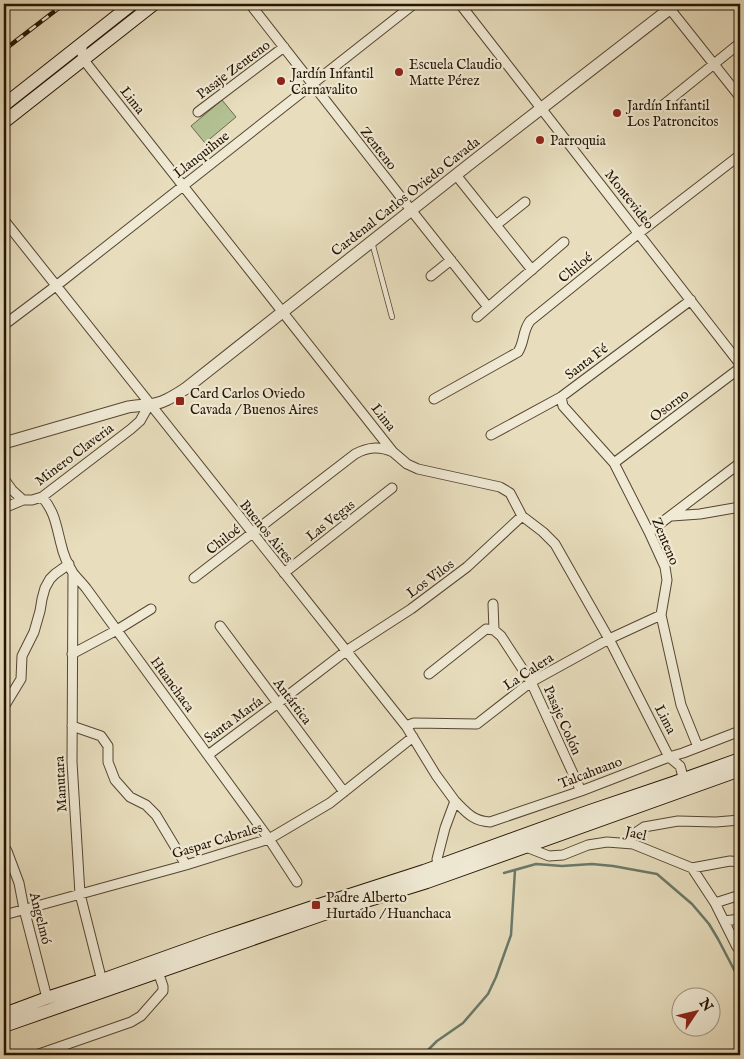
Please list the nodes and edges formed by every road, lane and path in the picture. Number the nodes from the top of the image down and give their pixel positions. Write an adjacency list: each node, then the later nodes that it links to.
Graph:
1 (132, 4): 7 (main road)
2 (154, 4): 10 (main road)
3 (250, 4): 9 (street, Zenteno)
4 (414, 4): 12 (street, Llanquihue)
5 (460, 4): 16 (street, Montevideo)
6 (671, 5): 11 (street); 16 (street, Cardenal Carlos Oviedo Cavada)
7 (82, 43): 10 (street); 14 (main road)
8 (740, 43): 11 (street)
9 (284, 48): 12 (street, Zenteno); 17 (street, Pasaje Zenteno)
10 (83, 59): 18 (main road); 21 (street, Lima)
11 (714, 64): 13 (street); 15 (street)
12 (312, 84): 21 (street, Llanquihue); 23 (street, Zenteno)
13 (740, 97)
14 (4, 105)
15 (662, 106)
16 (542, 108): 20 (street, Cardenal Carlos Oviedo Cavada); 26 (street, Montevideo)
17 (198, 112)
18 (4, 122)
19 (740, 155): 26 (street, Chiloé)
20 (456, 175): 23 (street, Cardenal Carlos Oviedo Cavada); 25 (street)
21 (183, 186): 32 (street, Llanquihue); 35 (street, Lima)
22 (525, 202): 25 (street)
23 (411, 210): 27 (street, Cardenal Carlos Oviedo Cavada); 29 (street, Zenteno)
24 (4, 220): 32 (street, Buenos Aires)
25 (496, 225): 30 (street)
26 (639, 233): 33 (street, Montevideo); 42 (street, Chiloé)
27 (372, 241): 35 (street, Cardenal Carlos Oviedo Cavada); 36 (lane)
28 (564, 242): 30 (street)
29 (451, 260): 31 (street); 34 (street, Zenteno)
30 (532, 270): 34 (street)
31 (431, 276)
32 (56, 286): 38 (street, Llanquihue); 43 (street, Buenos Aires)
33 (691, 300): 39 (street, Montevideo); 41 (street, Santa Fé)
34 (488, 307): 37 (street)
35 (283, 311): 43 (street, Cardenal Carlos Oviedo Cavada); 46 (street, Lima)
36 (392, 317)
37 (477, 317)
38 (4, 325)
39 (740, 364)
40 (740, 368): 47 (street, Osorno)
41 (561, 397): 44 (street, Santa Fé); 47 (street, Zenteno)
42 (434, 400)
43 (149, 405): 45 (street, Cardenal Carlos Oviedo Cavada); 51 (street, Minero Claveria); 58 (street, Buenos Aires)
44 (491, 435)
45 (4, 442)
46 (394, 452): 55 (street, Lima); 58 (street, Chiloé)
47 (614, 463): 57 (street, Zenteno)
48 (740, 464): 56 (street)
49 (4, 480): 52 (street)
50 (392, 488): 60 (street, Las Vegas)
51 (42, 497): 52 (street, Minero Claveria); 59 (street, Huanchaca)
52 (23, 500): 54 (street, Minero Claveria)
53 (740, 507): 56 (street)
54 (4, 508)
55 (522, 516): 68 (street, Lima); 69 (street, Los Vilos)
56 (672, 516): 57 (street)
57 (649, 532): 64 (street, Zenteno)
58 (252, 533): 60 (street, Buenos Aires); 61 (street, Chiloé)
59 (71, 569): 66 (street, Huanchaca); 70 (street, Manutara); 74 (street)
60 (284, 574): 69 (street, Buenos Aires)
61 (194, 578)
62 (493, 604): 67 (street)
63 (151, 609): 66 (street)
64 (661, 615): 68 (street, La Calera); 79 (street, Zenteno)
65 (220, 626): 73 (street, Antártica)
66 (117, 630): 70 (street); 81 (street, Huanchaca)
67 (494, 630): 71 (street); 72 (street, Pasaje Colón)
68 (609, 639): 72 (street, La Calera); 82 (street, Lima)
69 (346, 651): 73 (street, Santa María); 76 (street, Buenos Aires)
70 (72, 654): 75 (street, Manutara)
71 (429, 674)
72 (531, 682): 76 (street, La Calera); 87 (street, Pasaje Colón)
73 (278, 703): 81 (street, Santa María); 88 (street, Antártica)
74 (4, 707)
75 (72, 726): 96 (street); 100 (street, Manutara)
76 (406, 726): 78 (street, Buenos Aires)
77 (740, 731): 79 (street, Talcahuano)
78 (413, 737): 88 (street, Gaspar Cabrales); 89 (street, Buenos Aires)
79 (698, 747): 80 (street, Talcahuano)
80 (683, 753): 82 (street, Talcahuano); 84 (street)
81 (208, 755): 91 (street, Huanchaca)
82 (670, 757): 84 (street, Lima); 87 (street, Talcahuano)
83 (740, 759): 86 (main road)
84 (680, 766): 86 (street)
85 (740, 770): 86 (main road)
86 (685, 784): 94 (main road); 98 (main road)
87 (581, 791): 89 (street, Talcahuano)
88 (344, 792): 91 (street, Gaspar Cabrales)
89 (455, 801): 98 (street)
90 (740, 820): 92 (street)
91 (269, 839): 96 (street, Gaspar Cabrales); 99 (street, Huanchaca)
92 (629, 843): 94 (street, Jael); 97 (street, Jael)
93 (4, 846): 103 (street, Angelmó)
94 (526, 847): 98 (main road)
95 (740, 862): 97 (street)
96 (186, 864): 100 (street, Gaspar Cabrales)
97 (692, 868): 102 (street)
98 (439, 871): 108 (main road); 109 (main road)
99 (297, 882)
100 (80, 894): 103 (street, Gaspar Cabrales); 109 (street, Manutara)
101 (740, 895): 102 (street)
102 (715, 903): 106 (street)
103 (24, 909): 104 (street, Gaspar Cabrales); 110 (street, Angelmó)
104 (4, 916)
105 (740, 919): 106 (street)
106 (724, 921): 107 (street)
107 (737, 947)
108 (158, 972): 109 (main road); 113 (street)
109 (103, 986): 110 (main road); 112 (main road)
110 (47, 998): 111 (main road)
111 (4, 1014)
112 (4, 1026)
113 (36, 1055)

